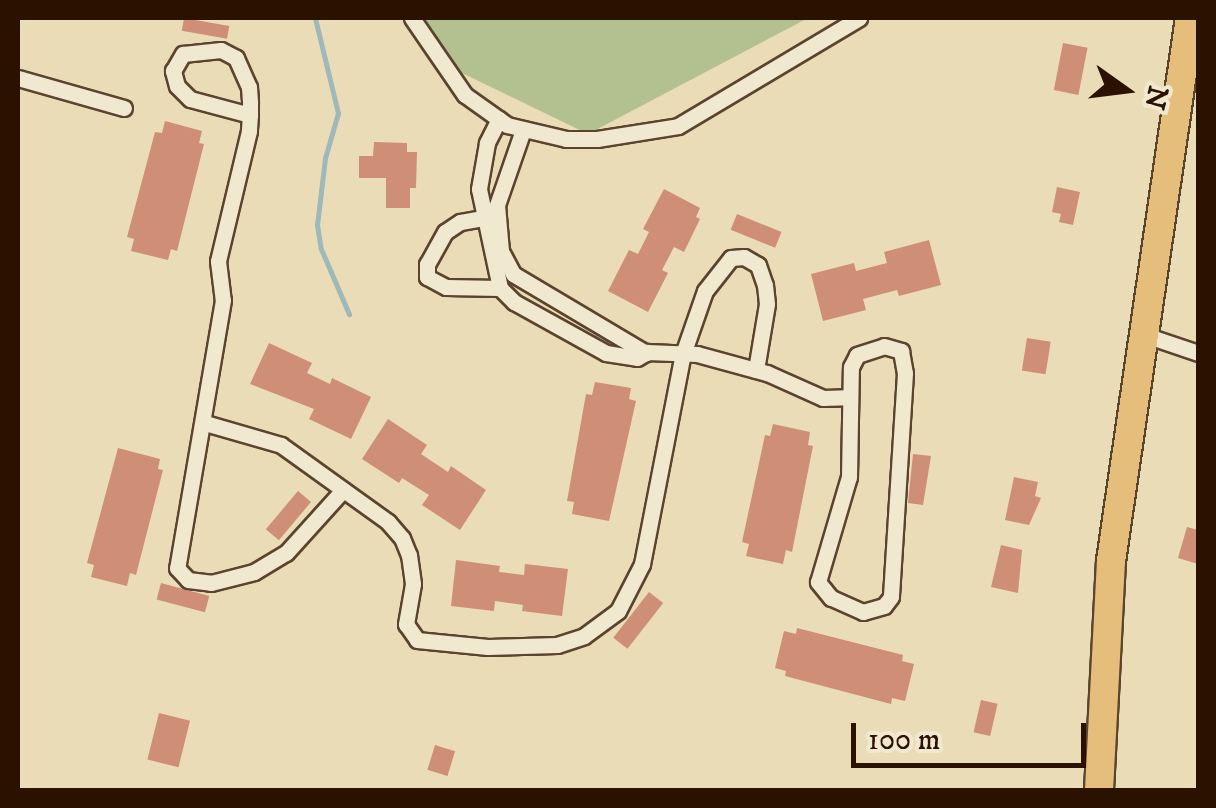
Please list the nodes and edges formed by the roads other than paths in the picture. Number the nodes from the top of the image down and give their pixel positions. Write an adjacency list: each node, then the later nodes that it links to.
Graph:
1 (412, 18): 7 (street)
2 (859, 18): 8 (street)
3 (1188, 22): 11 (highway)
4 (18, 78): 5 (street)
5 (124, 108)
6 (250, 115): 6 (street); 17 (street)
7 (499, 119): 8 (street); 9 (street)
8 (523, 130): 12 (street)
9 (483, 218): 10 (street); 10 (street)
10 (500, 288): 12 (street)
11 (1142, 334): 13 (street); 19 (highway)
12 (646, 353): 14 (street)
13 (1198, 353)
14 (683, 354): 15 (street); 15 (street); 18 (street)
15 (756, 370): 16 (street)
16 (847, 397): 16 (street)
17 (205, 424): 18 (street); 18 (street)
18 (343, 490)
19 (1099, 790)

